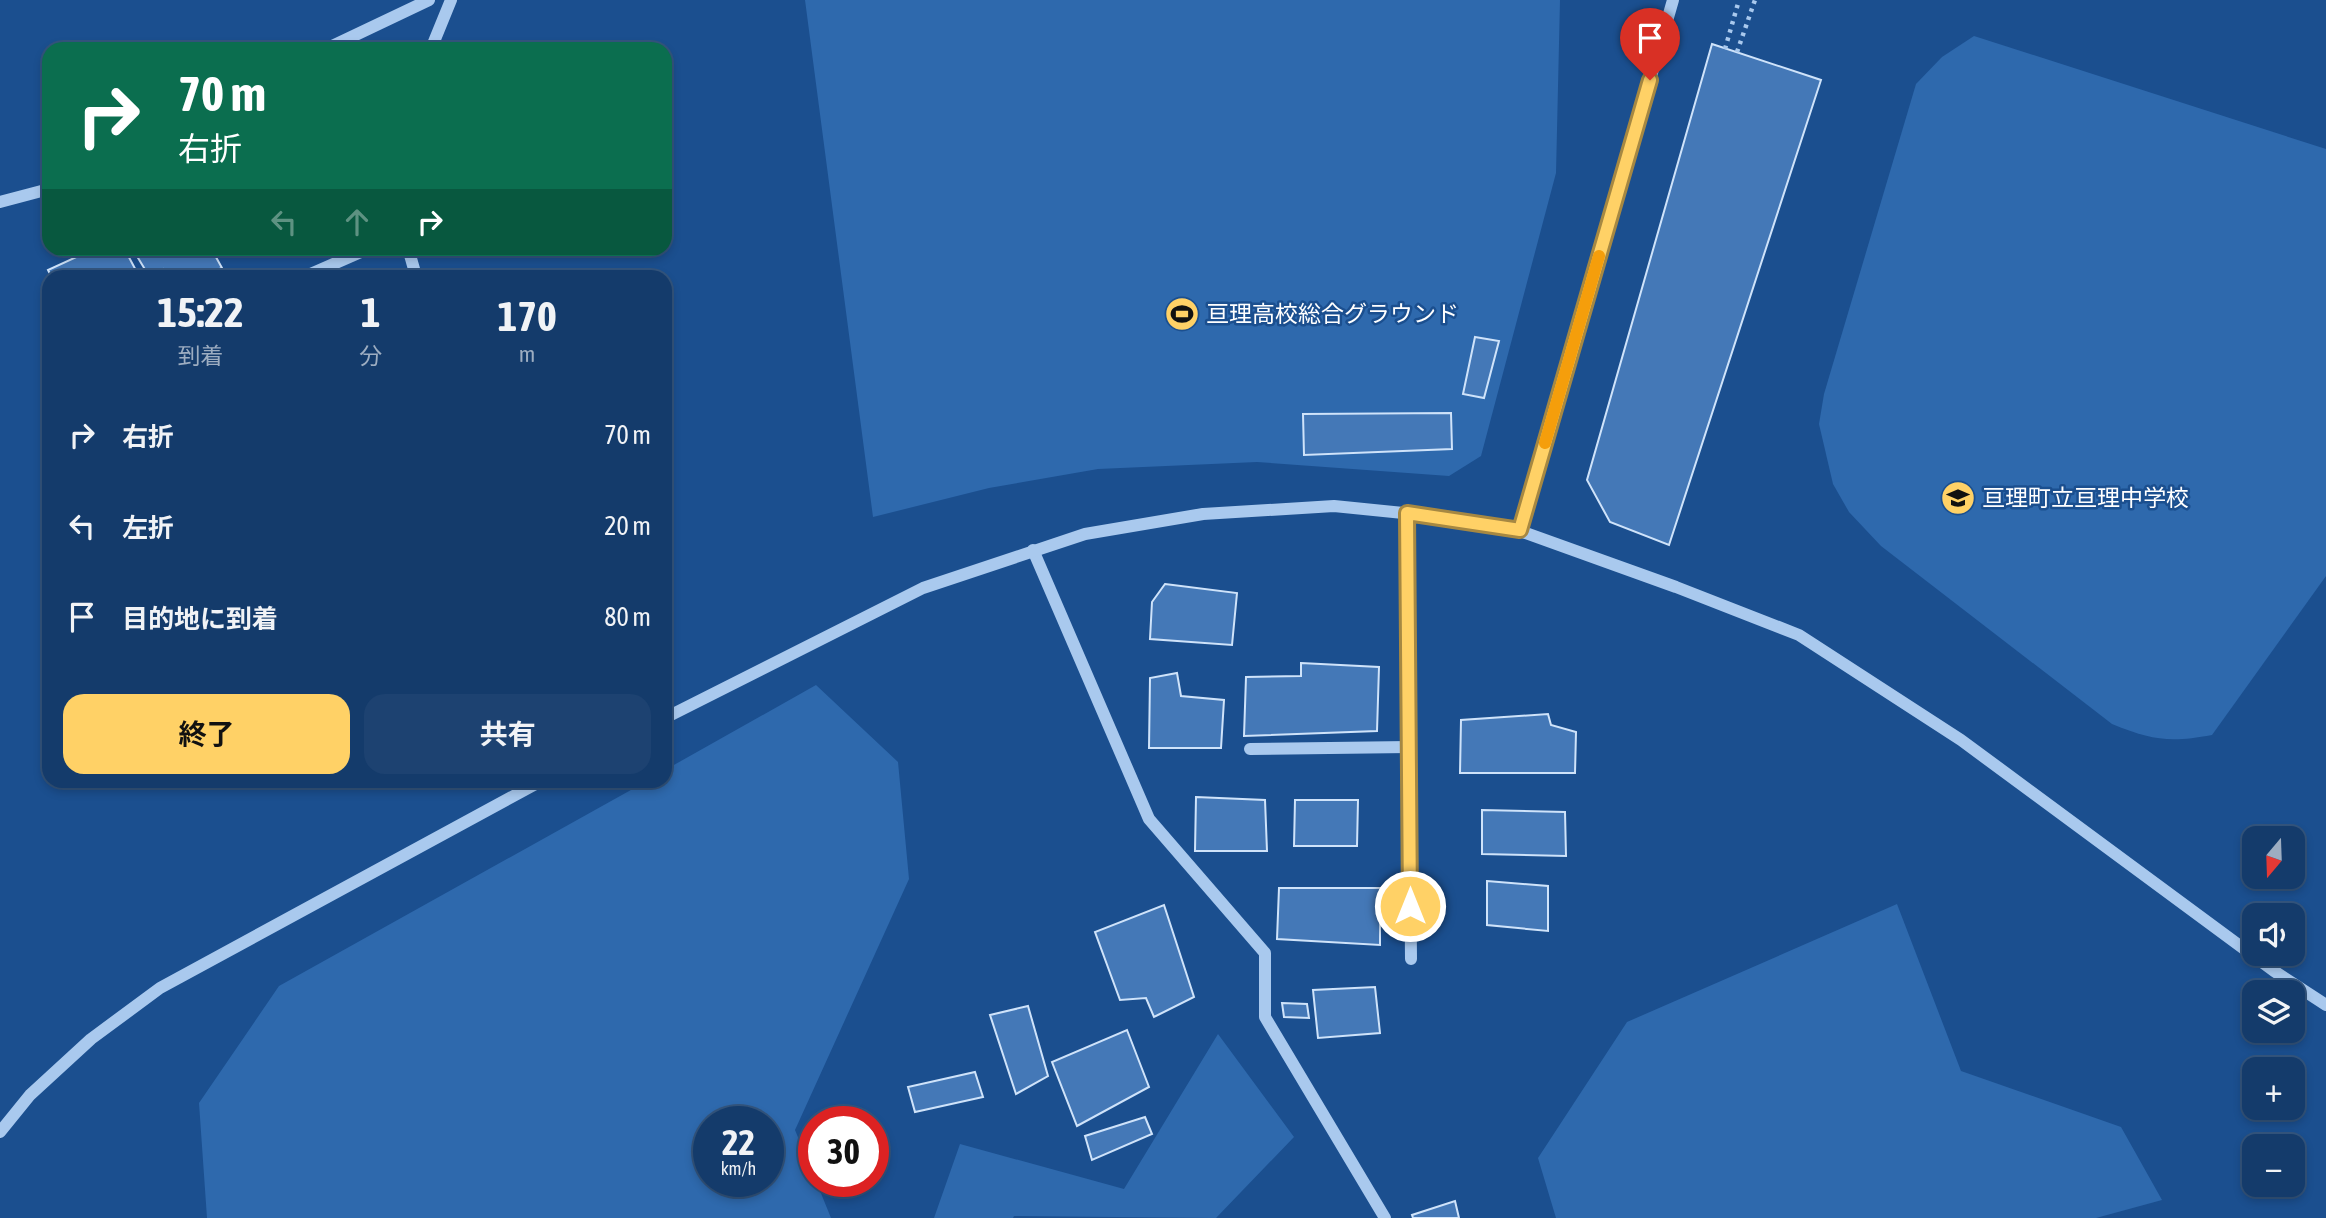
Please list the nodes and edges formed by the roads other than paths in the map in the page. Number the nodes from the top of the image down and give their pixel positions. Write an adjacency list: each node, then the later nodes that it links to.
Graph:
1 (429, 0): 4 (street)
2 (452, 0): 5 (street)
3 (1673, 0): 11 (street)
4 (341, 42)
5 (435, 42)
6 (42, 190): 7 (street)
7 (0, 202)
8 (352, 256): 9 (street)
9 (320, 270)
10 (1407, 513): 11 (street); 12 (street); 14 (street)
11 (1520, 530): 18 (street)
12 (1033, 550): 13 (street); 20 (street)
13 (672, 714)
14 (1409, 747): 15 (street); 17 (street)
15 (1250, 749)
16 (528, 788): 19 (street)
17 (1411, 959)
18 (2326, 1005)
19 (0, 1132)
20 (1385, 1218)

